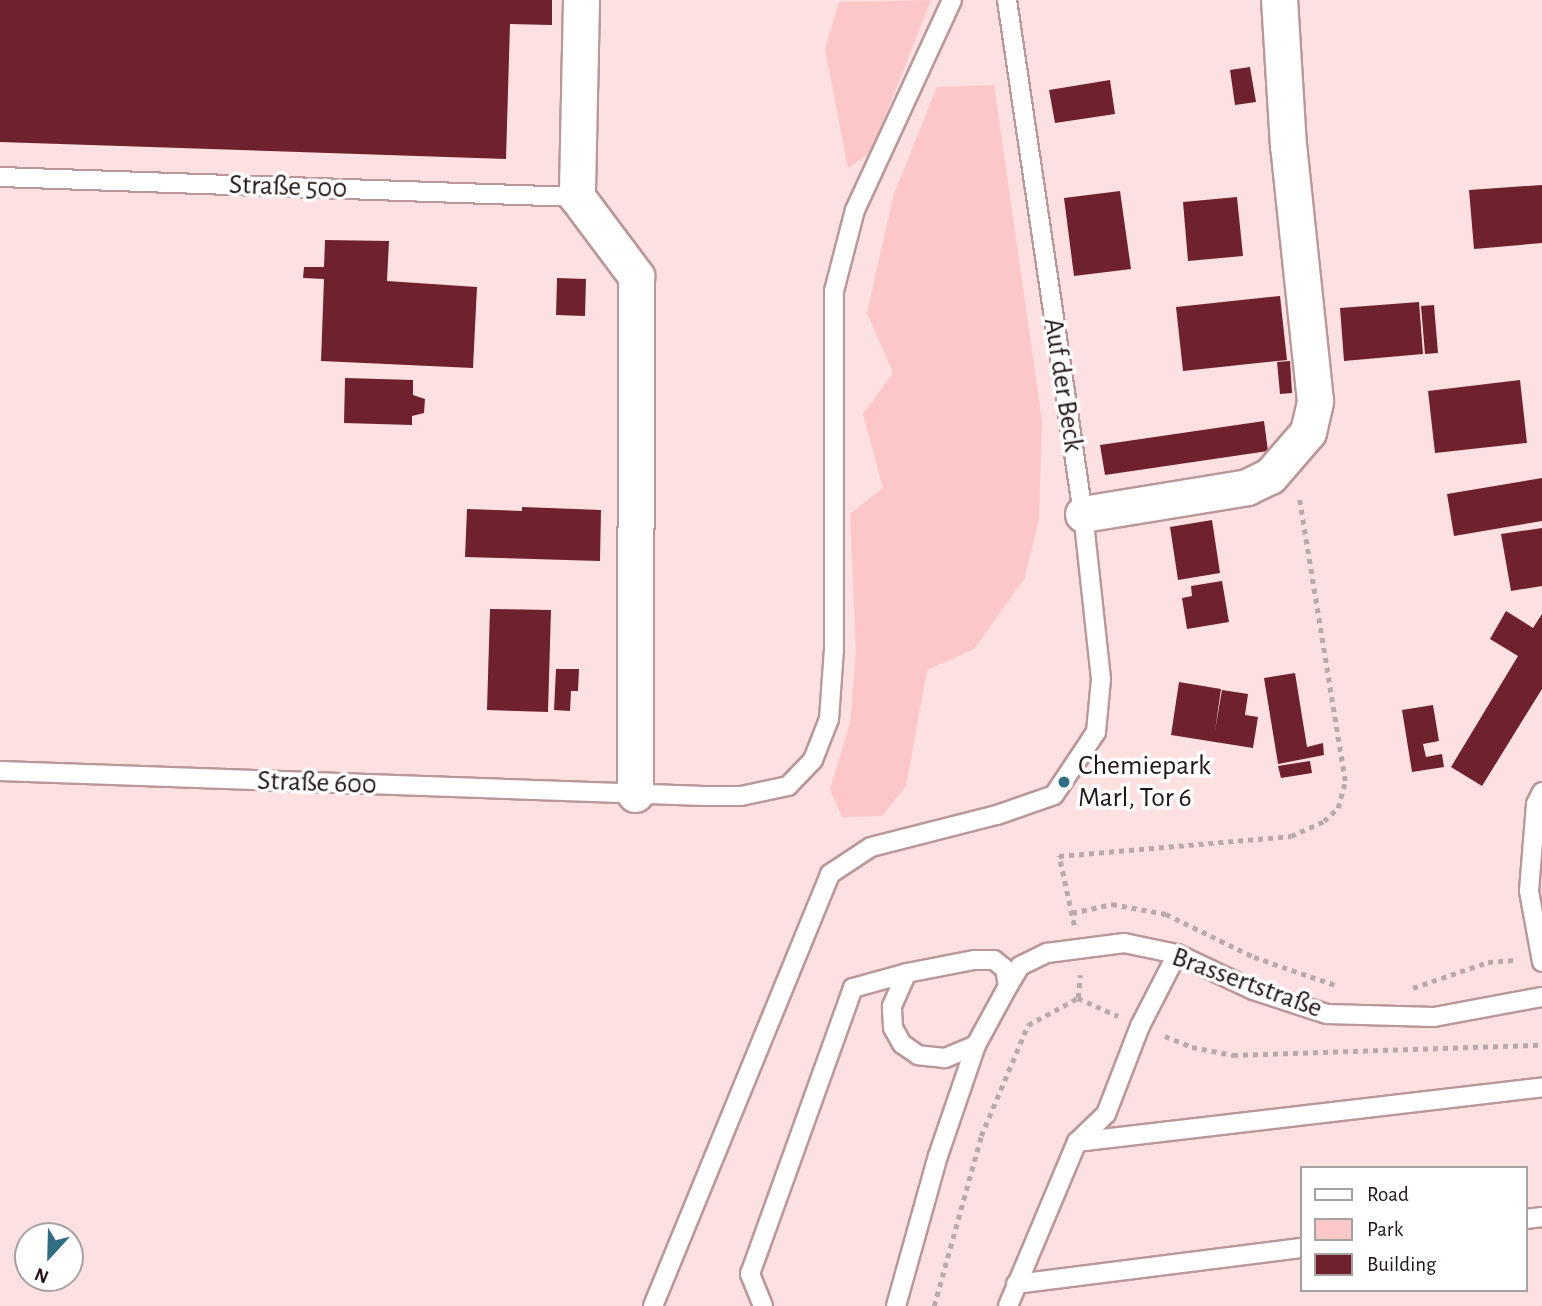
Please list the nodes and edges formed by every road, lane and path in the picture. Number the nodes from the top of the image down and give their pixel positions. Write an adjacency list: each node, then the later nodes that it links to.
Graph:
1 (581, 0): 6 (street)
2 (952, 0): 11 (lane, Straße 600)
3 (1007, 0): 8 (lane, Auf der Beck)
4 (1279, 0): 7 (street)
5 (0, 177): 6 (lane, Straße 500)
6 (577, 197): 11 (street)
7 (1292, 455): 8 (street); 19 (path)
8 (1083, 514): 29 (lane, Auf der Beck)
9 (0, 771): 11 (lane, Straße 600)
10 (1542, 792): 16 (lane)
11 (635, 794)
12 (1047, 953): 13 (lane, Brassertstraße); 14 (lane); 18 (lane, Brassertstraße)
13 (1177, 954): 21 (lane, Brassertstraße); 22 (lane)
14 (974, 960): 17 (lane); 18 (lane)
15 (1488, 962): 20 (path)
16 (1542, 962)
17 (907, 973): 23 (lane); 30 (lane)
18 (1008, 986): 23 (lane)
19 (1342, 987)
20 (1409, 990)
21 (1542, 997)
22 (1140, 1026): 24 (path); 26 (lane); 32 (path)
23 (976, 1045): 31 (lane)
24 (1542, 1045)
25 (1542, 1087): 26 (lane)
26 (1077, 1142): 28 (lane)
27 (1300, 1248): 28 (lane)
28 (1016, 1284): 33 (lane)
29 (653, 1306)
30 (764, 1306)
31 (895, 1306)
32 (934, 1306)
33 (1007, 1306)

